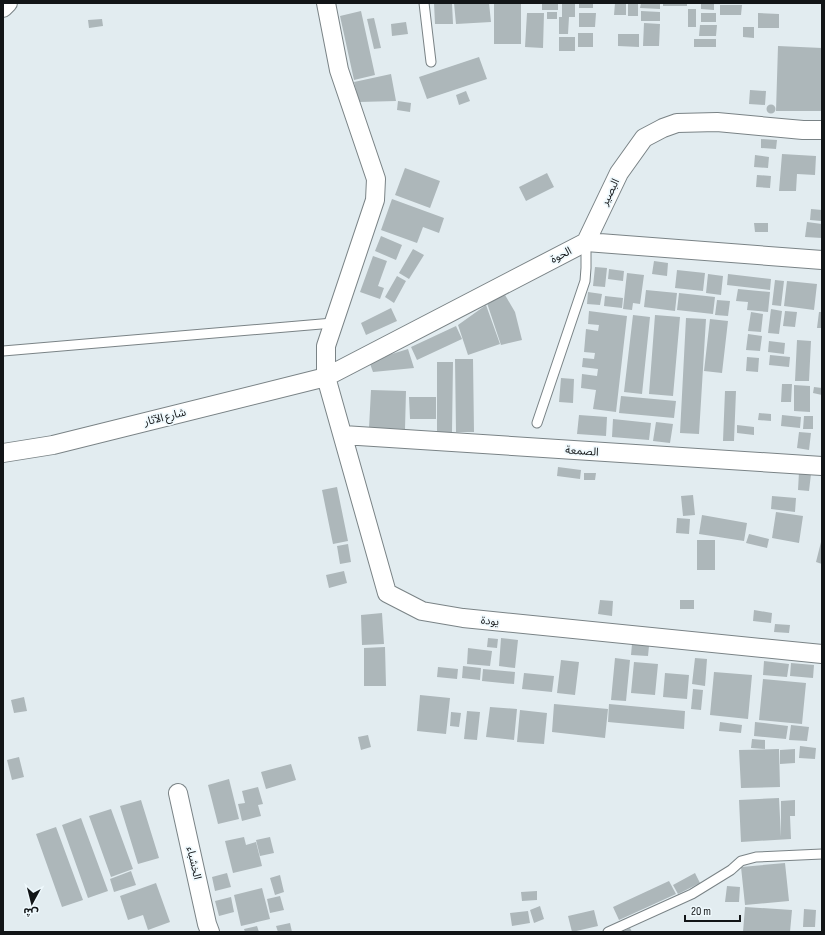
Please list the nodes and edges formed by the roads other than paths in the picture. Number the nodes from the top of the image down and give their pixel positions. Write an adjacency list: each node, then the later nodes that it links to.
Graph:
1 (8, 3): 4 (street)
2 (326, 3): 9 (street, يودة)
3 (424, 3): 5 (lane)
4 (3, 8)
5 (431, 62)
6 (822, 130): 7 (street, البصير)
7 (586, 242): 8 (street); 11 (street, الحوة); 12 (lane, البصير)
8 (822, 260)
9 (334, 323): 10 (lane); 11 (street, يودة)
10 (3, 351)
11 (326, 377): 13 (street, يودة); 14 (street, شارع الآثار)
12 (537, 423)
13 (342, 435): 15 (street, الصمعة); 16 (street, يودة)
14 (3, 453)
15 (822, 466)
16 (822, 654)
17 (178, 793): 19 (street, الخشباء)
18 (822, 854): 20 (lane)
19 (210, 932)
20 (608, 932)

